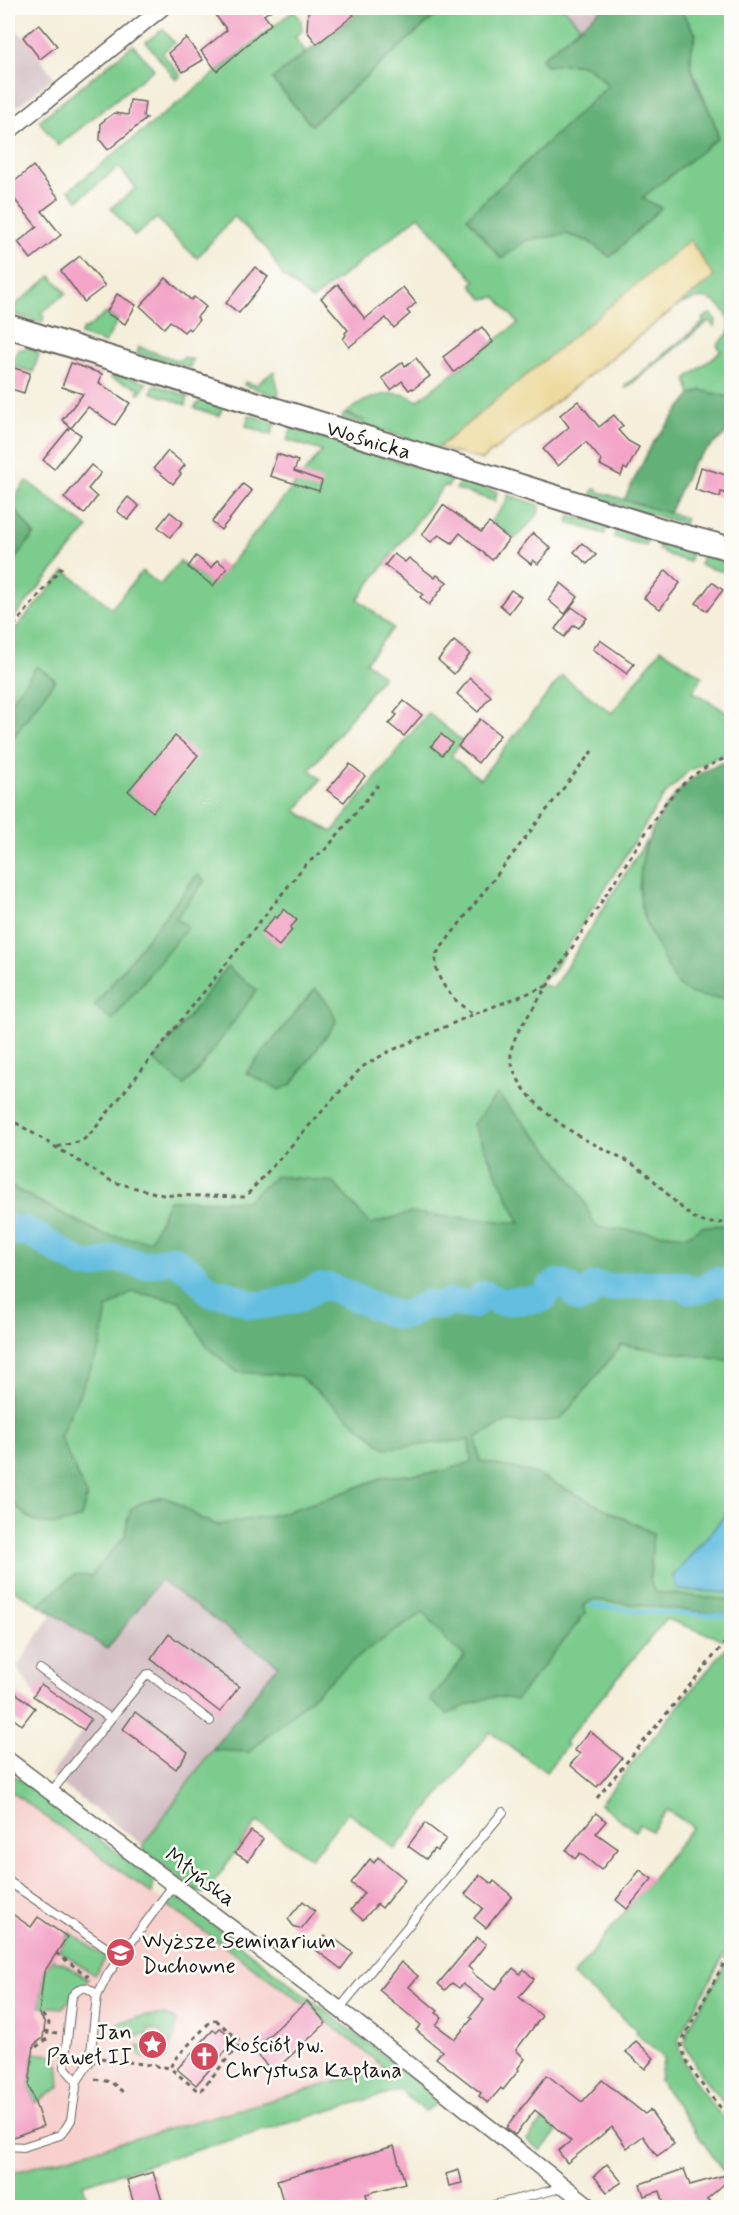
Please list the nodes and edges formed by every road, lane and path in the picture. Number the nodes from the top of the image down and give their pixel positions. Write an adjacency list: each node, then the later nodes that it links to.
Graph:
1 (162, 8): 2 (street)
2 (8, 132)
3 (8, 326): 4 (street, Wośnicka)
4 (732, 549)
5 (62, 567): 6 (path)
6 (8, 633)
7 (592, 751): 11 (path)
8 (732, 756): 10 (path)
9 (378, 785): 13 (path)
10 (549, 985): 11 (path); 14 (path)
11 (474, 1014): 13 (path)
12 (8, 1118): 13 (path)
13 (57, 1147)
14 (732, 1221)
15 (732, 1634): 21 (path)
16 (40, 1669): 17 (lane)
17 (110, 1718): 18 (lane); 20 (lane)
18 (210, 1720)
19 (8, 1760): 20 (street, Młyńska)
20 (51, 1792): 24 (street, Młyńska)
21 (597, 1798)
22 (503, 1812): 30 (lane)
23 (8, 1881): 27 (lane)
24 (174, 1884): 27 (lane); 30 (street, Młyńska)
25 (732, 1948): 40 (path)
26 (56, 1953): 28 (path)
27 (120, 1957): 28 (lane)
28 (103, 1986): 29 (lane)
29 (97, 1996): 35 (lane); 38 (lane)
30 (339, 2009): 42 (street, Młyńska)
31 (40, 2012): 32 (path)
32 (46, 2031): 33 (path); 34 (path)
33 (60, 2034)
34 (36, 2047)
35 (90, 2056): 36 (path); 38 (lane)
36 (170, 2068): 36 (path)
37 (95, 2079): 39 (path)
38 (77, 2081): 41 (lane)
39 (123, 2092)
40 (732, 2119)
41 (8, 2146)
42 (566, 2187): 43 (lane); 44 (street, Młyńska)
43 (482, 2208)
44 (592, 2208)

